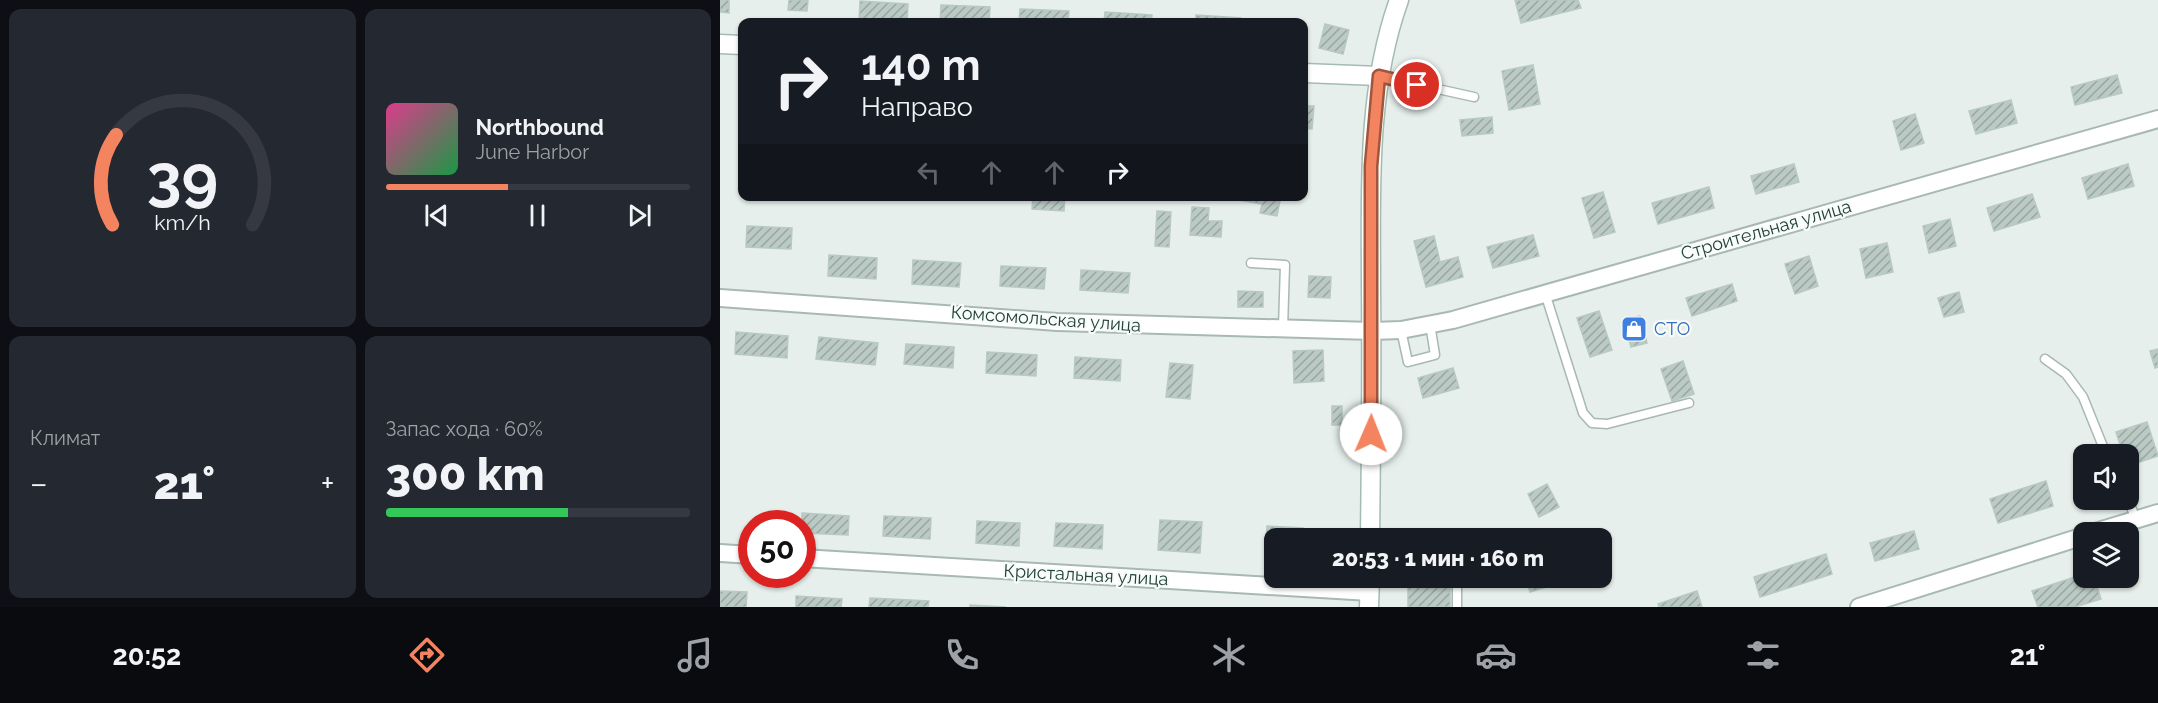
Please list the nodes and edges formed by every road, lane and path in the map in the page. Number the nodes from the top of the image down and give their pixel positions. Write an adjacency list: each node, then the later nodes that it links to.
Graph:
1 (1399, 0): 5 (main road)
2 (720, 44): 3 (main road)
3 (738, 45)
4 (1308, 73): 5 (main road)
5 (1379, 76): 6 (lane); 14 (main road)
6 (1474, 97)
7 (2158, 119): 9 (street, Строительная улица)
8 (1251, 263): 12 (lane)
9 (1545, 292): 11 (street, Строительная улица); 16 (lane)
10 (720, 298): 12 (street, Комсомольская улица)
11 (1430, 324): 13 (street, Строительная улица); 13 (lane)
12 (1283, 328): 14 (street, Комсомольская улица)
13 (1401, 330): 14 (street, Строительная улица)
14 (1372, 331): 22 (main road)
15 (2045, 360): 17 (lane)
16 (1689, 403)
17 (2102, 444)
18 (2132, 510): 20 (lane)
19 (2158, 513): 20 (street)
20 (2136, 520): 21 (street)
21 (2129, 522)
22 (1370, 528)
23 (2073, 539): 30 (street)
24 (720, 553): 25 (street)
25 (738, 554)
26 (816, 559): 28 (street, Кристальная улица)
27 (1457, 588): 29 (lane)
28 (1370, 592)
29 (1457, 607)
30 (1860, 607)

